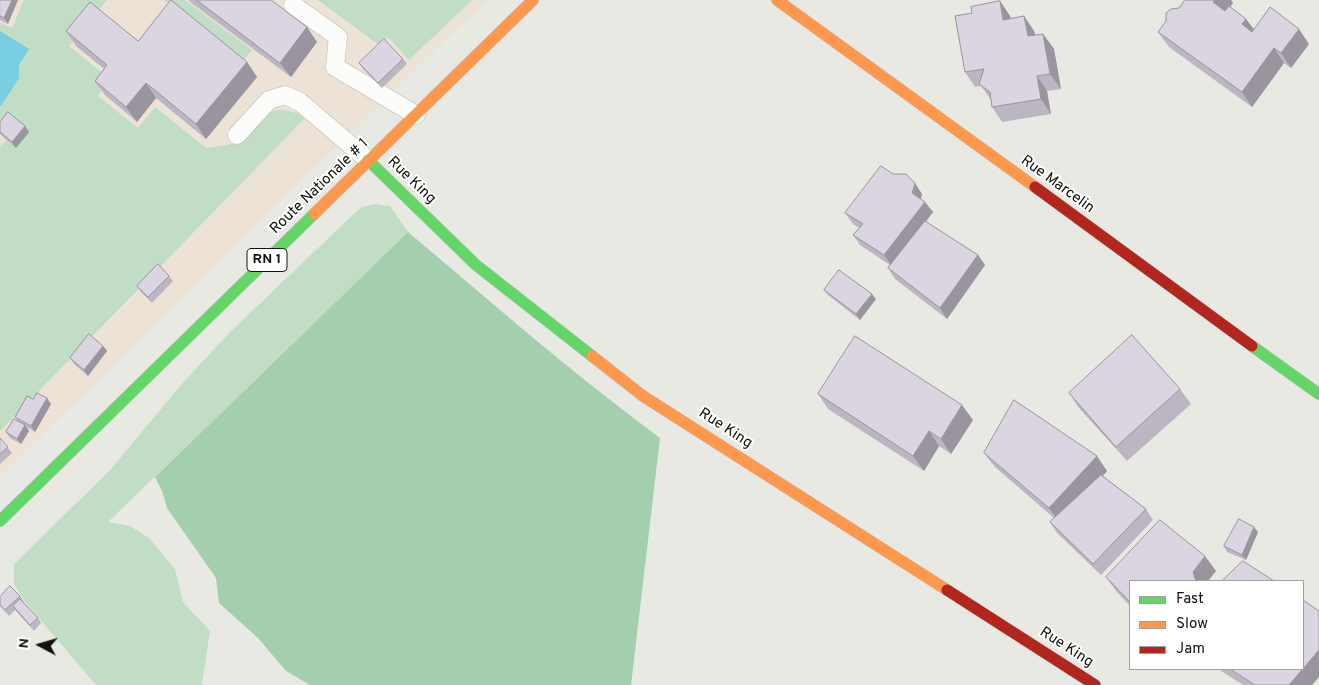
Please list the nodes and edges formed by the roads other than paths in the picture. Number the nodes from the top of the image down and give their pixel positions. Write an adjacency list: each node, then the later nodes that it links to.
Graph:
1 (533, 0): 4 (street, Route Nationale # 1 / RN 1)
2 (776, 0): 7 (street, Rue Marcelin)
3 (293, 6): 4 (lane)
4 (416, 115): 6 (street, Route Nationale # 1 / RN 1)
5 (237, 135): 6 (lane)
6 (368, 160): 8 (street, Route Nationale # 1 / RN 1); 9 (street, Rue King)
7 (1319, 394)
8 (0, 521)
9 (1095, 685)

